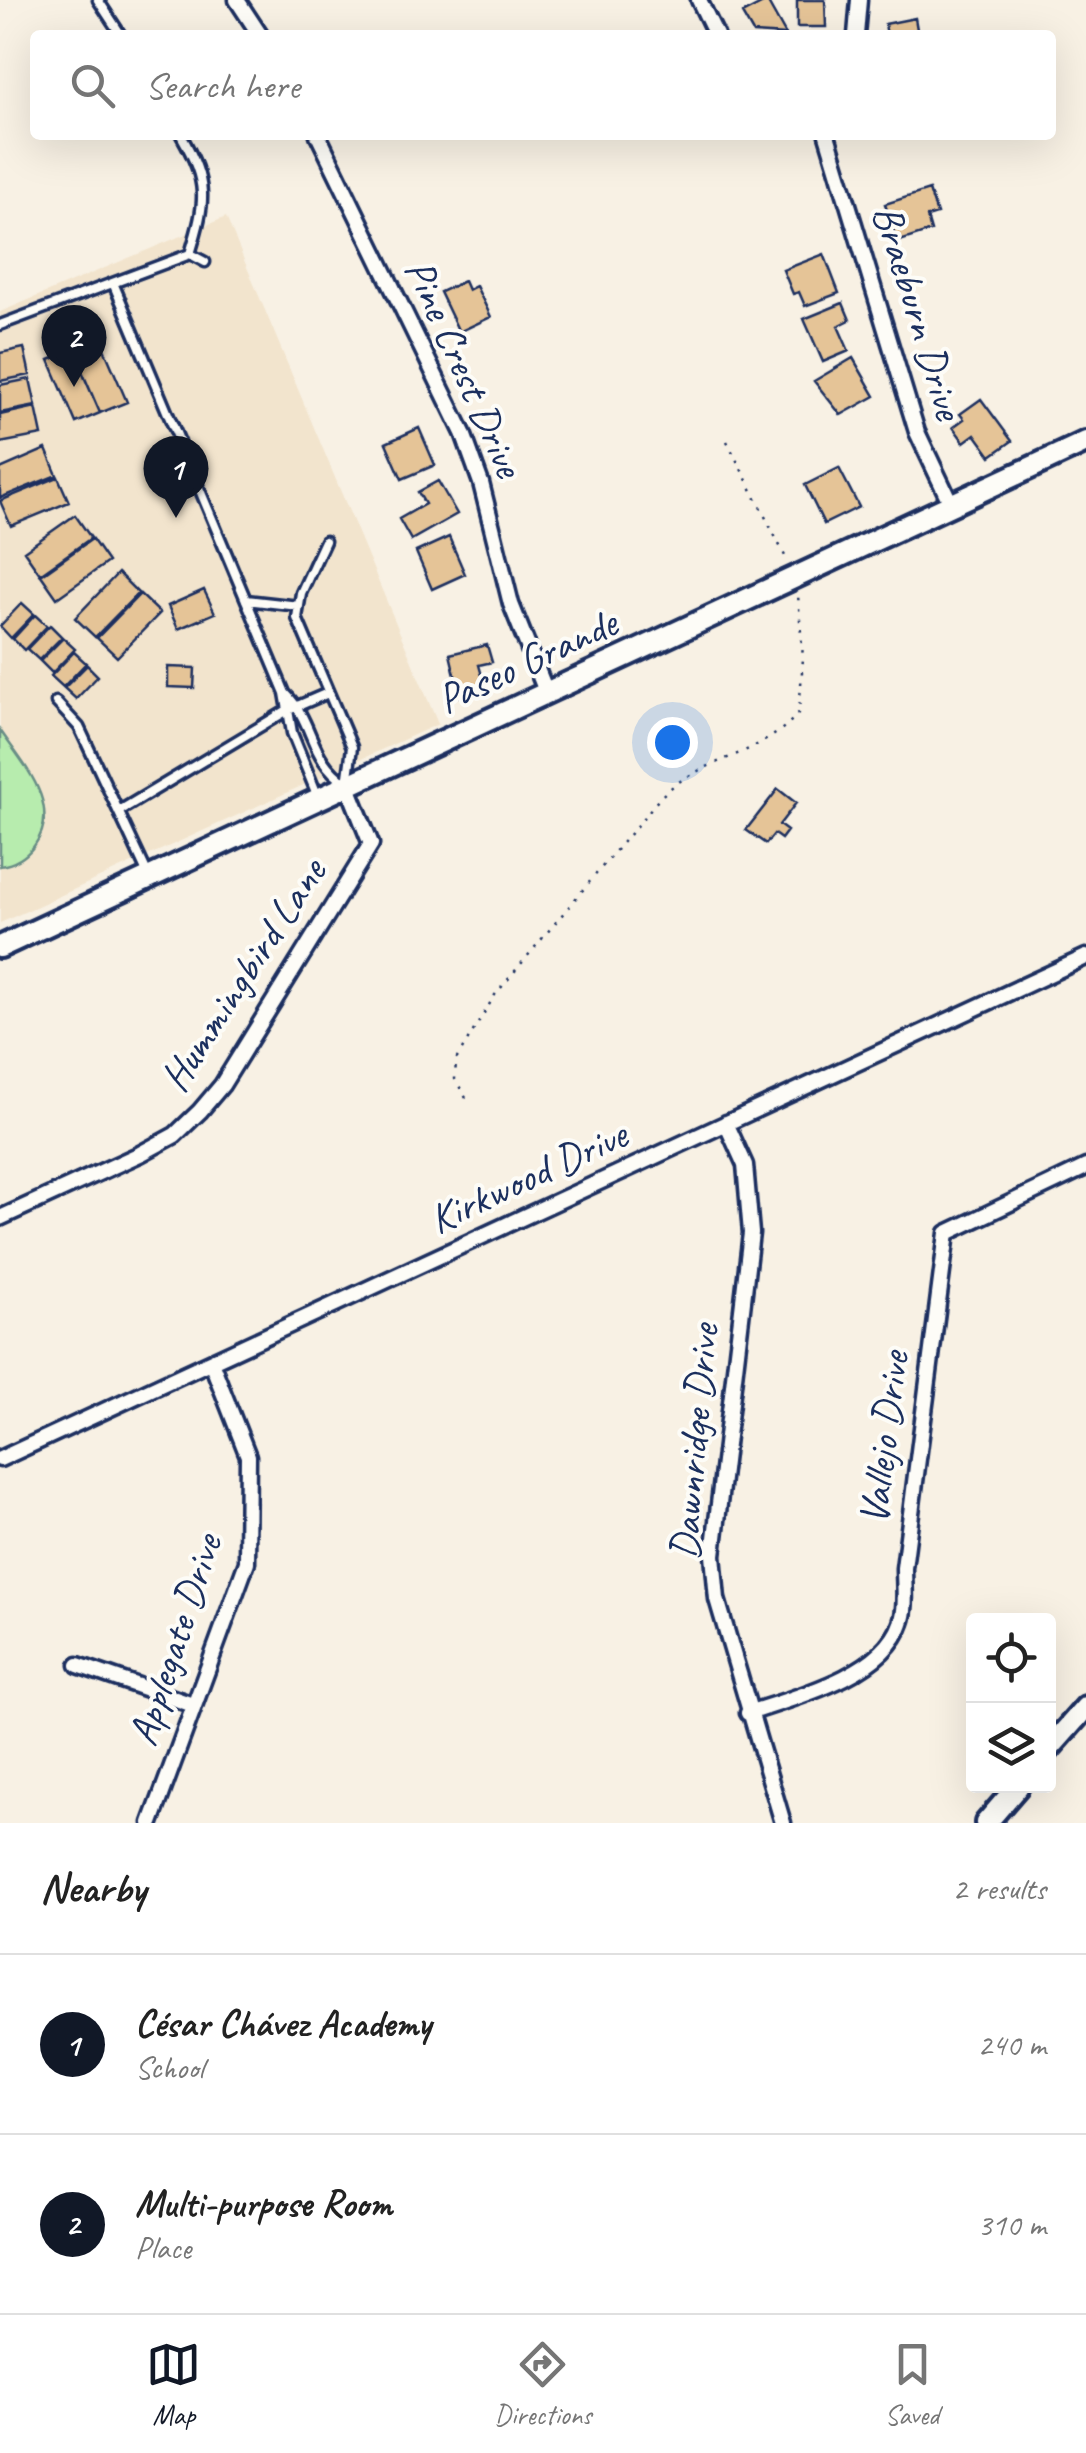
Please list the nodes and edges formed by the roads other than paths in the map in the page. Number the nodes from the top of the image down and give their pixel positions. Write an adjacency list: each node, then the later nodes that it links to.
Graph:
1 (98, 0): 5 (lane)
2 (236, 0): 6 (street)
3 (699, 0): 7 (street)
4 (859, 0): 8 (street)
5 (118, 30)
6 (257, 30)
7 (714, 30)
8 (856, 30)
9 (184, 140): 12 (lane)
10 (320, 140): 23 (street, Pine Crest Drive)
11 (829, 140): 17 (street, Braeburn Drive)
12 (190, 254): 13 (lane); 14 (lane)
13 (205, 262)
14 (114, 285): 15 (lane); 19 (lane)
15 (0, 325)
16 (1086, 442): 17 (main road, Paseo Grande)
17 (952, 506): 23 (main road, Paseo Grande)
18 (324, 541): 20 (lane)
19 (246, 600): 20 (lane); 22 (lane)
20 (299, 606): 21 (lane)
21 (328, 692): 25 (lane); 27 (lane)
22 (284, 693): 25 (lane); 26 (lane)
23 (547, 694): 27 (main road, Paseo Grande)
24 (56, 702): 29 (lane)
25 (298, 706): 26 (lane); 27 (lane)
26 (286, 711): 28 (lane); 29 (lane)
27 (348, 784): 28 (main road, Paseo Grande); 35 (street, Hummingbird Lane)
28 (318, 798): 30 (main road, Paseo Grande)
29 (121, 810): 30 (lane)
30 (149, 877): 31 (main road, Paseo Grande)
31 (0, 947)
32 (1086, 957): 33 (street, Kirkwood Drive)
33 (726, 1123): 36 (street, Kirkwood Drive); 40 (street, Dawnridge Drive)
34 (1086, 1167): 40 (street, Vallejo Drive)
35 (0, 1218)
36 (212, 1364): 37 (street, Kirkwood Drive); 39 (street, Applegate Drive)
37 (0, 1460)
38 (78, 1666): 39 (street)
39 (193, 1705): 44 (street, Applegate Drive)
40 (748, 1713): 45 (street, Dawnridge Drive)
41 (1084, 1714): 42 (main road)
42 (1056, 1742)
43 (1012, 1793): 46 (main road)
44 (151, 1823)
45 (783, 1823)
46 (986, 1823)

